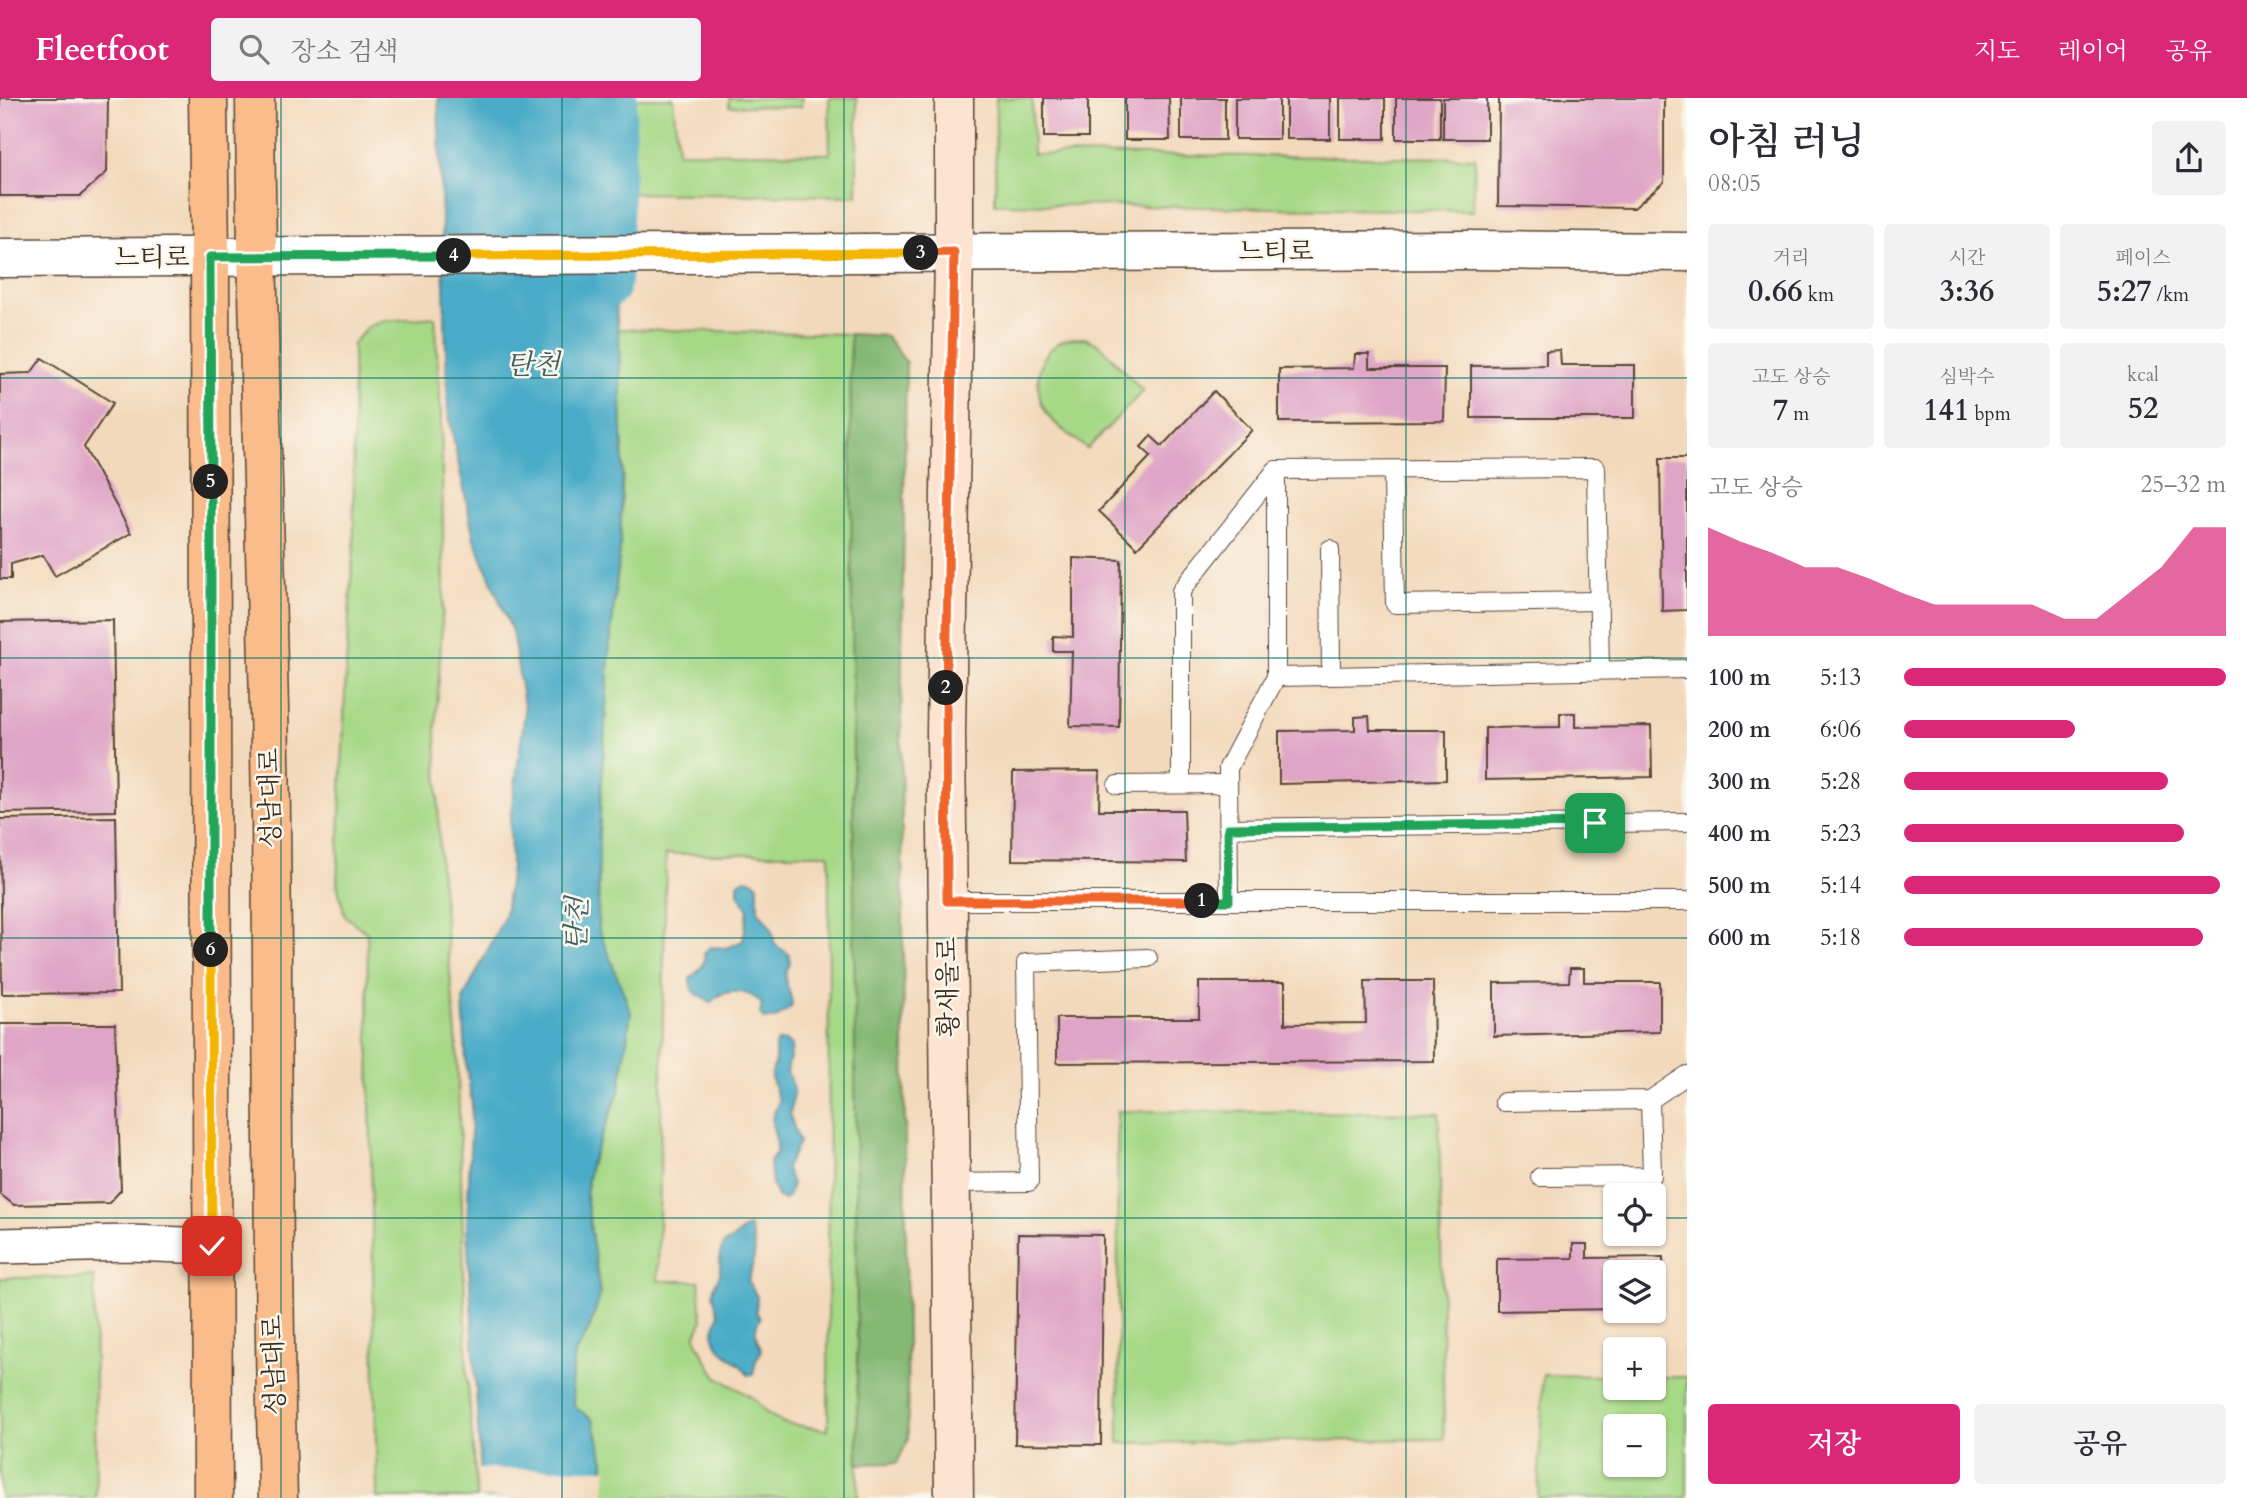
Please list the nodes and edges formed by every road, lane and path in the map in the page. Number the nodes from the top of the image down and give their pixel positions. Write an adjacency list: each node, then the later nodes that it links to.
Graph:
1 (208, 98): 6 (main road)
2 (255, 98): 7 (main road, 성남대로)
3 (954, 98): 4 (main road, 황새울로)
4 (954, 252): 5 (street, 느티로); 7 (street, 느티로, bridge); 22 (main road, 황새울로)
5 (1687, 252)
6 (210, 257): 7 (street, 느티로); 8 (street, 느티로); 31 (main road)
7 (256, 257): 34 (main road, 성남대로)
8 (0, 258)
9 (1276, 470): 10 (lane); 16 (lane); 17 (lane)
10 (1393, 470): 12 (lane); 12 (lane)
11 (1330, 549): 15 (lane)
12 (1598, 601): 14 (lane)
13 (1687, 669): 14 (lane)
14 (1600, 670): 15 (lane)
15 (1331, 675): 16 (lane)
16 (1276, 677): 18 (lane)
17 (1181, 783): 18 (lane); 19 (lane)
18 (1226, 783): 21 (lane)
19 (1117, 785)
20 (1687, 822): 21 (lane)
21 (1228, 828): 23 (lane)
22 (947, 901): 23 (lane); 30 (main road, 황새울로)
23 (1229, 901): 24 (lane)
24 (1687, 901)
25 (1148, 958): 30 (lane)
26 (1687, 1075): 27 (lane)
27 (1650, 1100): 28 (lane); 29 (lane)
28 (1504, 1102)
29 (1540, 1177)
30 (951, 1183): 35 (main road, 황새울로)
31 (212, 1246): 32 (street); 33 (main road)
32 (0, 1247)
33 (213, 1498)
34 (278, 1498)
35 (954, 1498)

